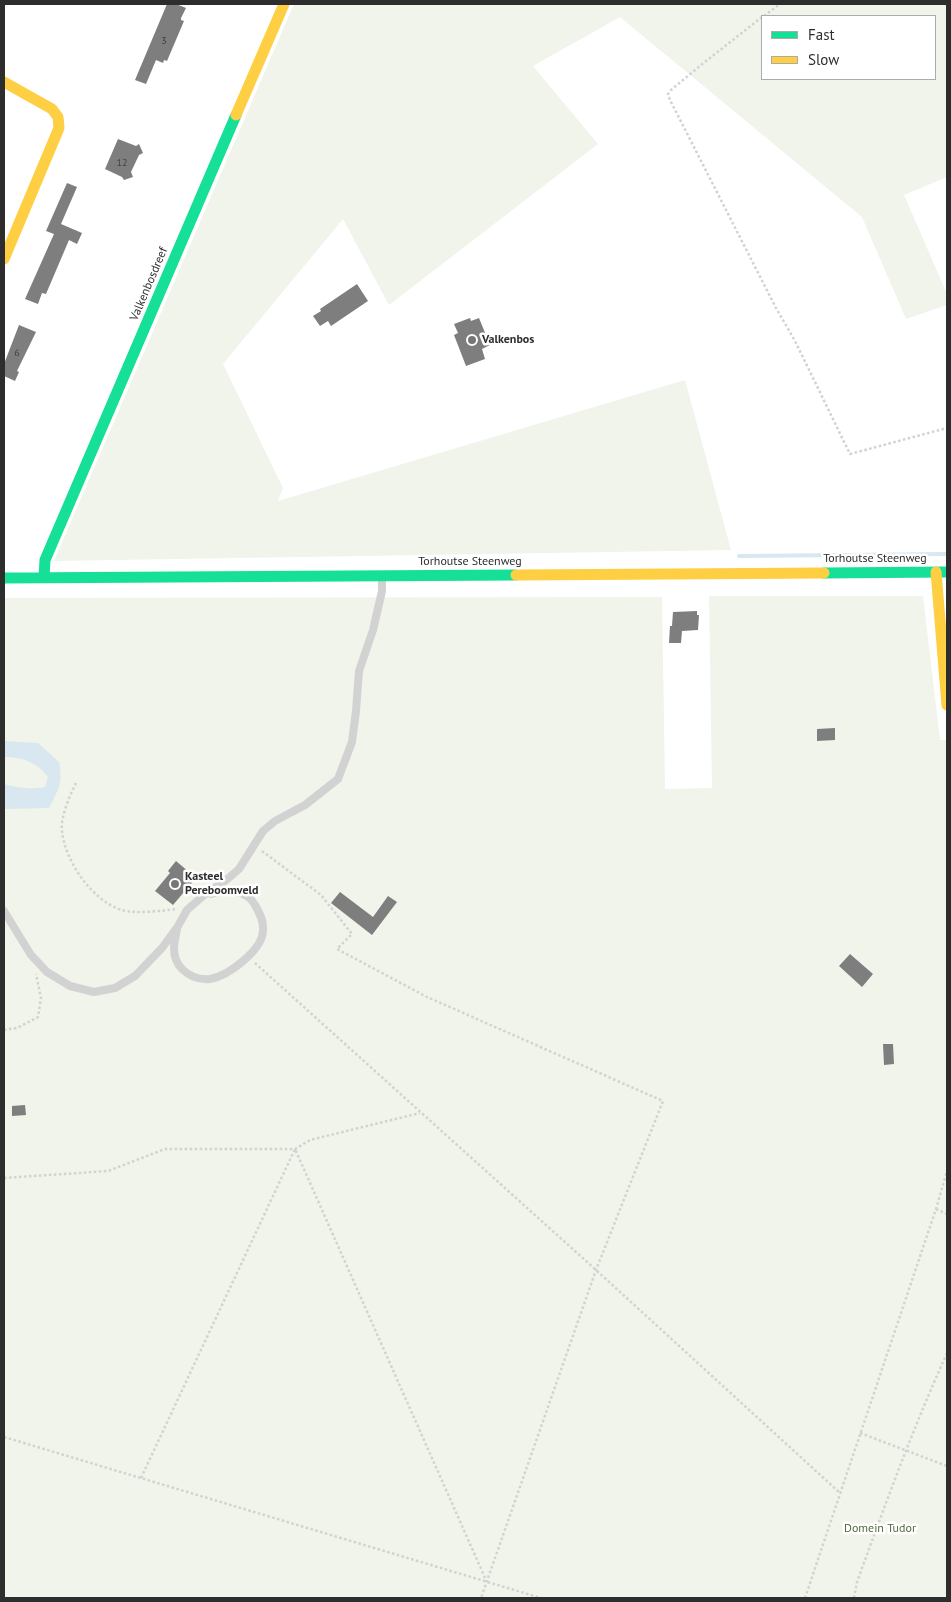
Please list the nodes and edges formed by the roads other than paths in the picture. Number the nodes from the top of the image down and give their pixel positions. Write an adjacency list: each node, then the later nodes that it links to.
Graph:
1 (284, 4): 5 (street, Valkenbosdreef)
2 (4, 82): 3 (street)
3 (4, 259)
4 (942, 572): 6 (street, Torhoutse Steenweg); 8 (street, Torhoutse Steenweg)
5 (44, 577): 6 (street, Torhoutse Steenweg); 7 (street, Torhoutse Steenweg)
6 (382, 577): 9 (lane)
7 (4, 578)
8 (947, 705)
9 (204, 895): 11 (lane); 11 (lane)
10 (4, 910): 11 (lane)
11 (178, 926)

